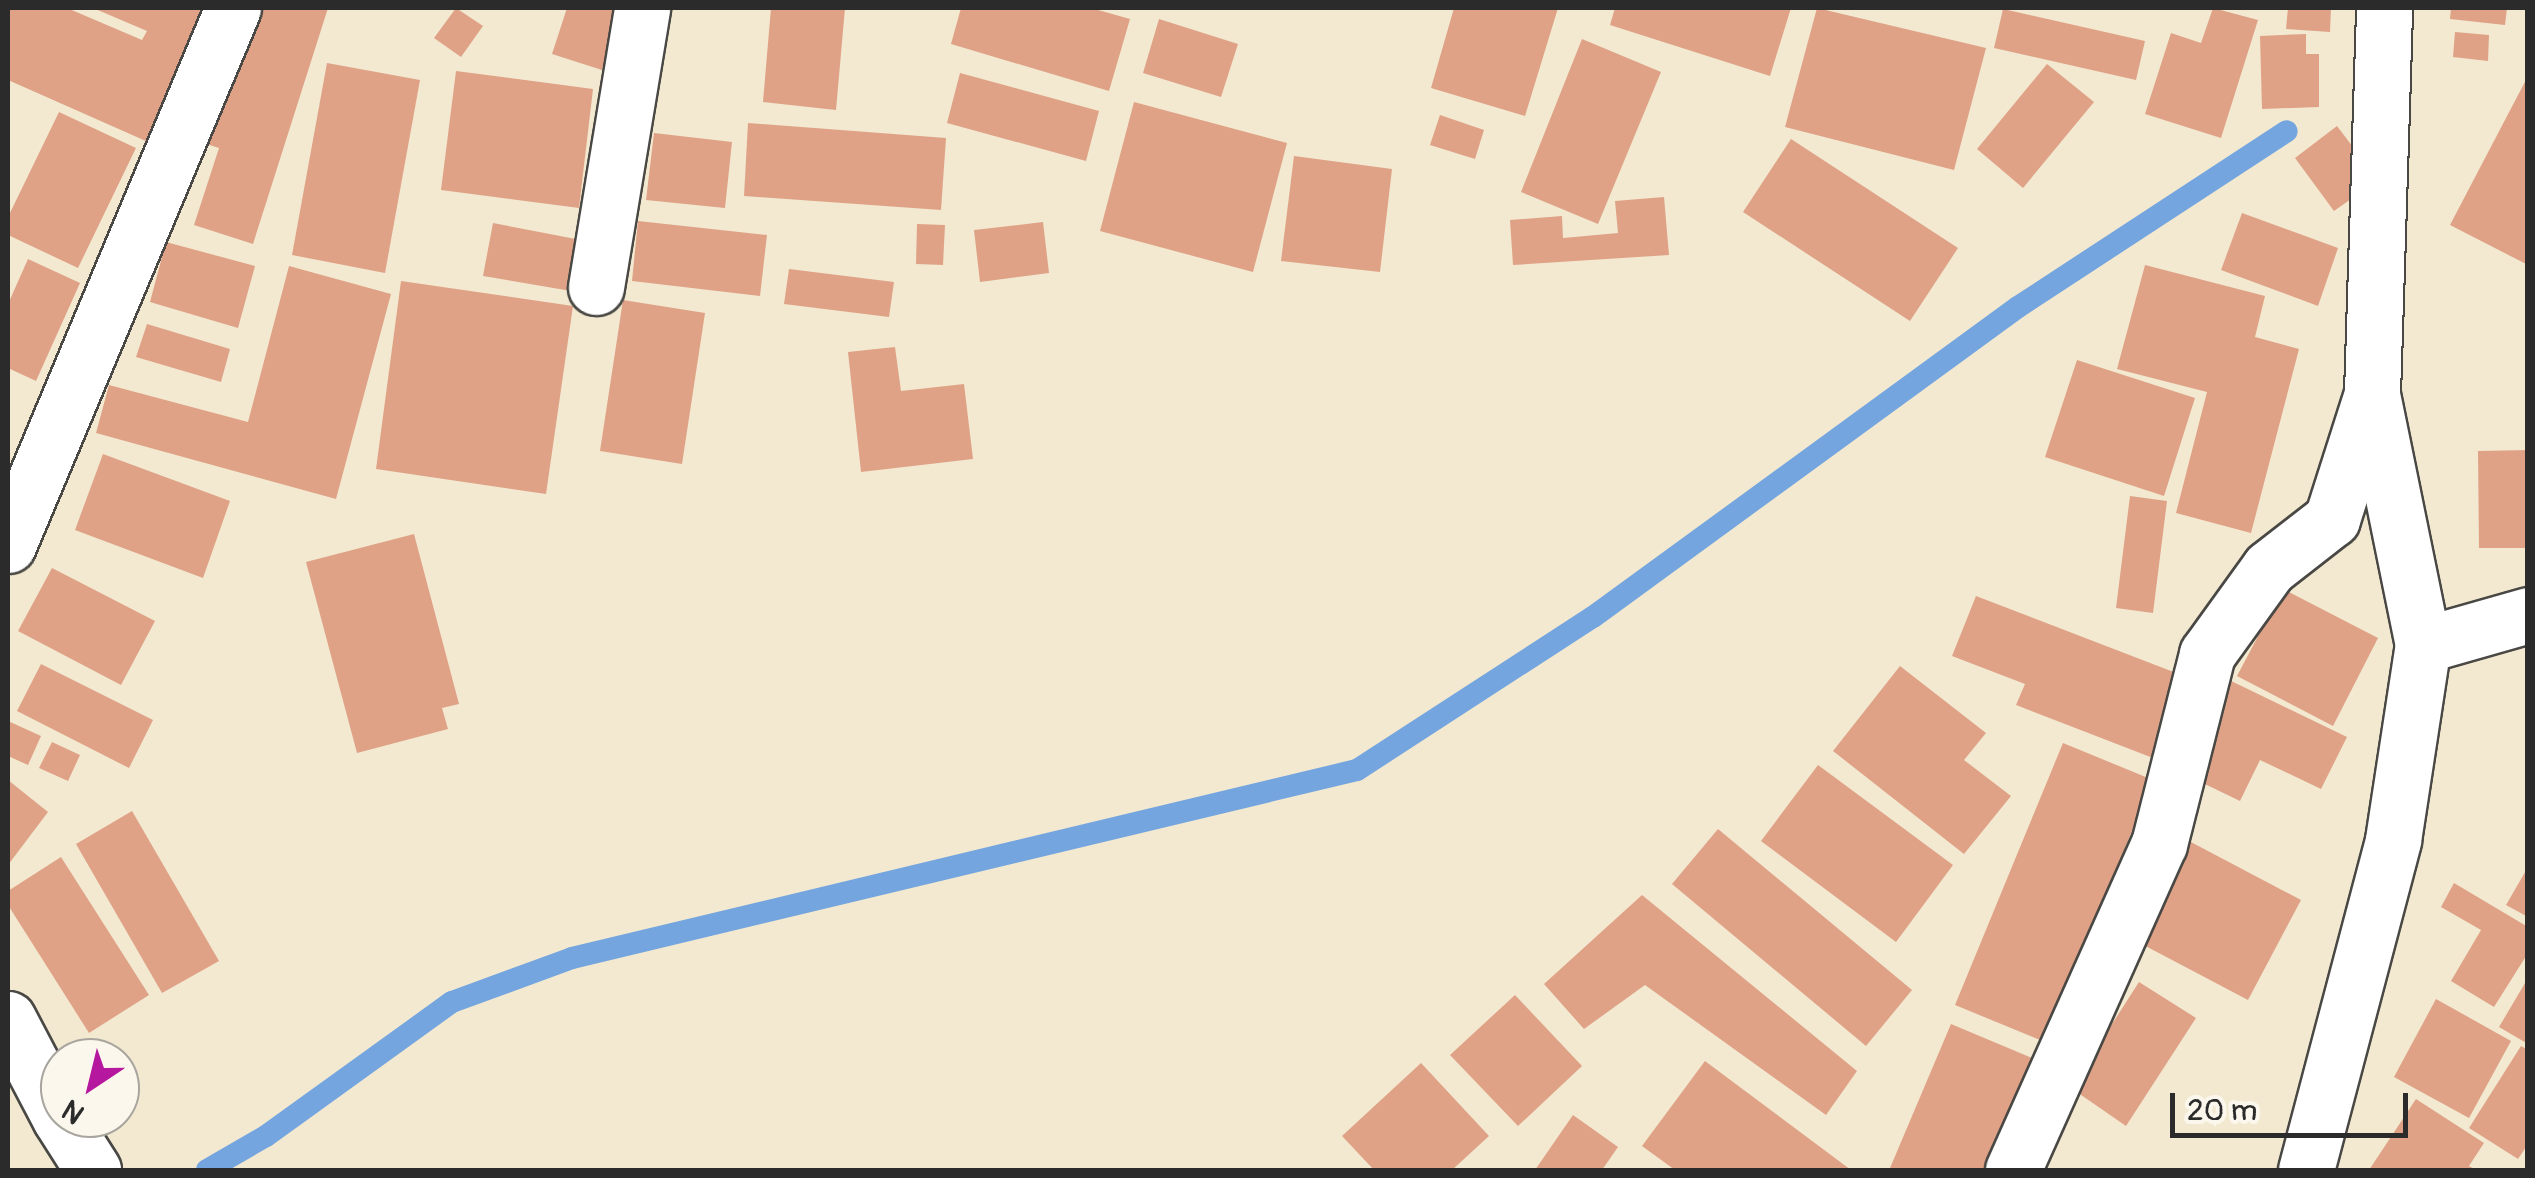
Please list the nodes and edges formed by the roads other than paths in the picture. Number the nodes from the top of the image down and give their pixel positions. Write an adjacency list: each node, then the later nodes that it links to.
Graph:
1 (233, 8): 6 (street)
2 (642, 8): 4 (street)
3 (2384, 8): 5 (street)
4 (596, 287)
5 (2372, 394): 8 (street); 13 (street)
6 (8, 545)
7 (2528, 615): 8 (street)
8 (2423, 645): 14 (street)
9 (8, 1019): 10 (street)
10 (40, 1080)
11 (72, 1138): 12 (street)
12 (92, 1170)
13 (2013, 1170)
14 (2306, 1170)

